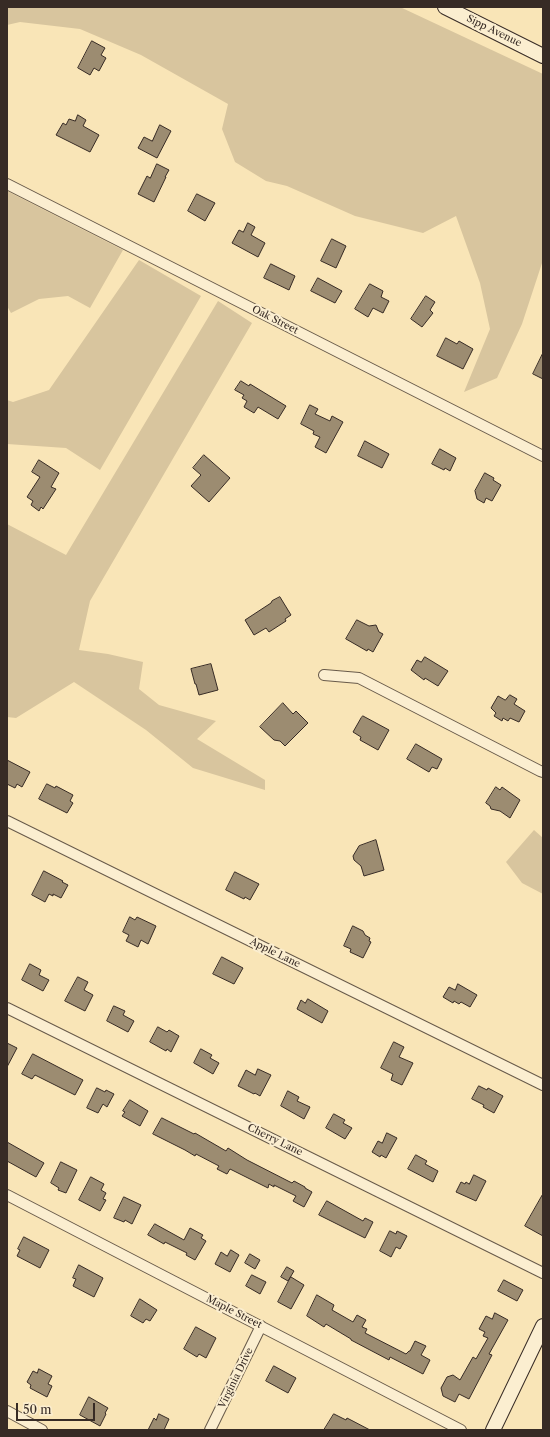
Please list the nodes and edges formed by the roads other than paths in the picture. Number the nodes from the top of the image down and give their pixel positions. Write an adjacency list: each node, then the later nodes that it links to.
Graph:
1 (445, 7): 2 (street, Sipp Avenue)
2 (543, 56)
3 (7, 184): 4 (street, Oak Street)
4 (543, 456)
5 (324, 675): 6 (street)
6 (543, 772)
7 (7, 821): 9 (street, Apple Lane)
8 (7, 1008): 11 (street, Cherry Lane)
9 (543, 1085)
10 (7, 1195): 12 (street, Maple Street)
11 (543, 1272)
12 (261, 1326): 16 (street, Virginia Drive); 17 (street, Maple Street)
13 (543, 1326): 18 (street)
14 (7, 1411): 15 (street)
15 (42, 1430)
16 (210, 1430)
17 (461, 1430)
18 (494, 1430)

